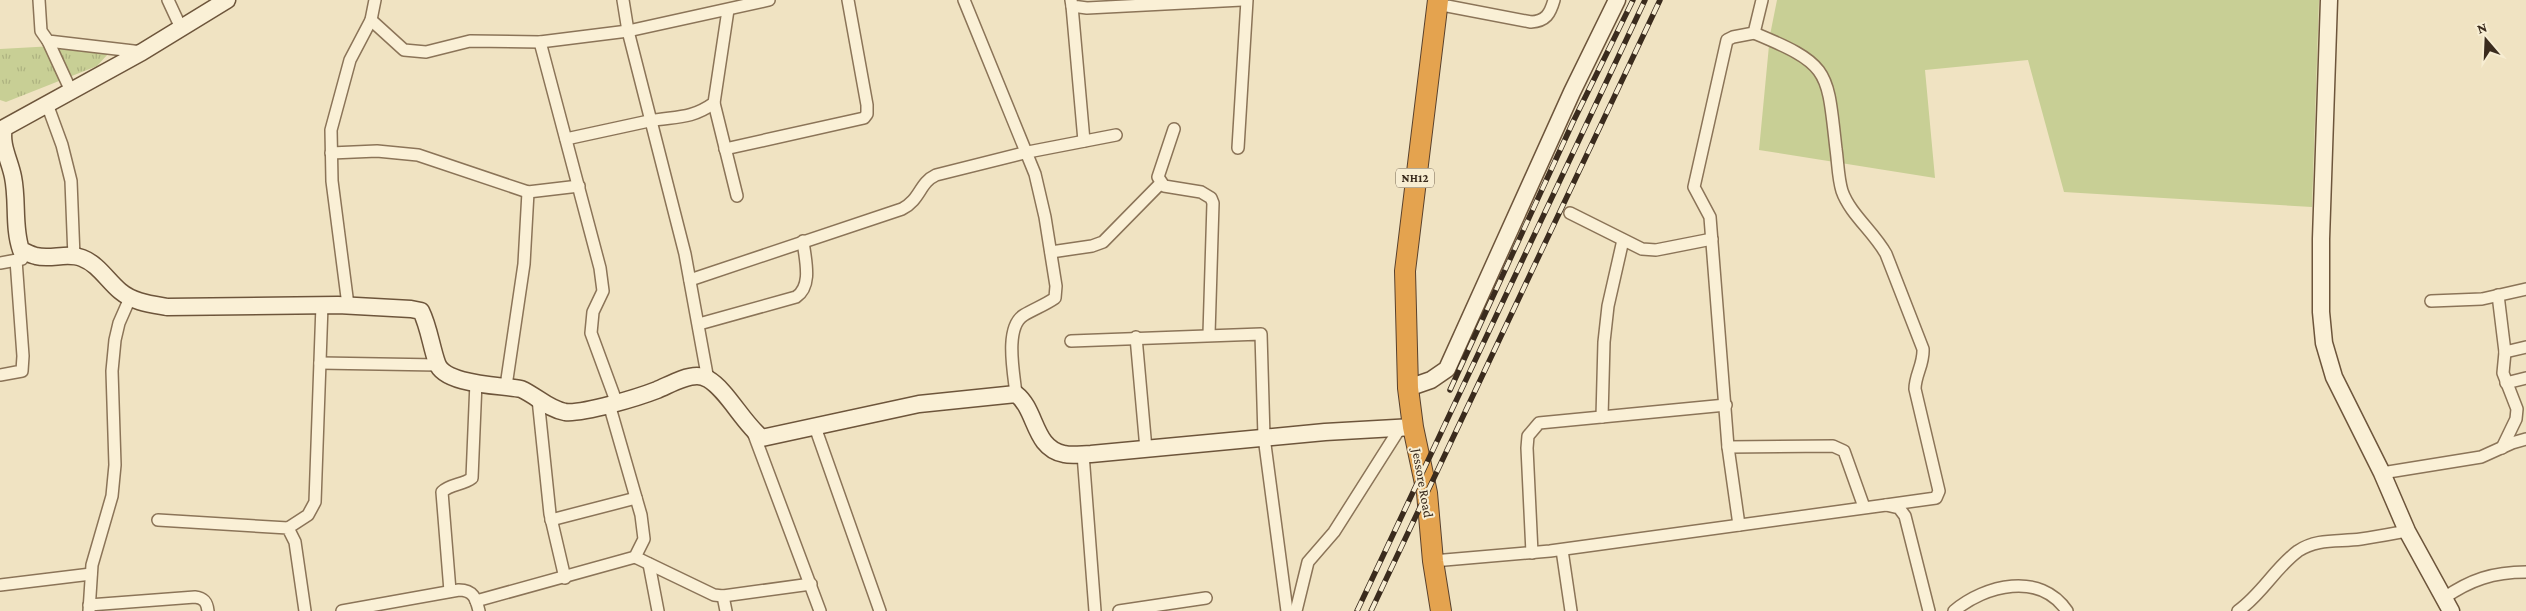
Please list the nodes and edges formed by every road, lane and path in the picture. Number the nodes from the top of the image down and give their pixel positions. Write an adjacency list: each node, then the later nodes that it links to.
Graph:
1 (39, 0): 22 (street)
2 (168, 0): 19 (street)
3 (227, 0): 19 (street)
4 (375, 0): 18 (street)
5 (623, 0): 20 (street)
6 (769, 0): 17 (street)
7 (848, 0): 35 (street)
8 (964, 0): 37 (street)
9 (1242, 0): 16 (street)
10 (1247, 0): 34 (street)
11 (1554, 0): 15 (street)
12 (1617, 0): 73 (street)
13 (1762, 0): 21 (street)
14 (2329, 0): 89 (street)
15 (1437, 2): 73 (highway, Jessore Road / NH12)
16 (1072, 3): 33 (street)
17 (728, 10): 20 (street); 26 (street)
18 (371, 20): 23 (street); 38 (street)
19 (181, 28): 24 (street)
20 (628, 31): 23 (street); 28 (street)
21 (1754, 33): 44 (street); 91 (street)
22 (48, 41): 24 (street); 25 (street)
23 (540, 42): 32 (street)
24 (142, 52): 25 (street)
25 (71, 91): 27 (street)
26 (714, 103): 28 (street); 35 (street)
27 (47, 104): 29 (street); 48 (street)
28 (652, 121): 32 (street); 52 (street)
29 (2, 127): 36 (street)
30 (1174, 129): 39 (street)
31 (1116, 135): 33 (street)
32 (566, 139): 40 (street)
33 (1084, 141): 37 (street)
34 (1238, 148)
35 (725, 149): 42 (street)
36 (3, 151): 49 (street)
37 (1028, 152): 46 (street); 47 (street)
38 (331, 153): 41 (street); 58 (street)
39 (1160, 184): 47 (street); 60 (street)
40 (579, 186): 41 (street); 76 (street)
41 (528, 192): 72 (street)
42 (737, 196)
43 (1570, 213): 45 (street)
44 (1712, 239): 45 (street); 77 (street)
45 (1624, 240): 79 (street)
46 (803, 241): 52 (street); 59 (street)
47 (1051, 252): 74 (street)
48 (74, 256): 49 (street); 55 (street)
49 (36, 257): 50 (street)
50 (16, 260): 51 (street); 67 (street)
51 (0, 263)
52 (690, 280): 59 (street)
53 (2526, 289): 54 (street)
54 (2498, 295): 56 (street); 64 (street)
55 (130, 298): 57 (street); 104 (street)
56 (2431, 301)
57 (322, 305): 58 (street); 65 (street)
58 (348, 305): 66 (street)
59 (699, 324): 69 (street)
60 (1209, 334): 61 (street); 83 (street)
61 (1136, 337): 62 (street); 87 (street)
62 (1071, 341)
63 (2526, 347): 64 (street)
64 (2505, 352): 71 (street)
65 (320, 363): 66 (street); 96 (street)
66 (438, 365): 70 (street)
67 (0, 375)
68 (2526, 378): 71 (street)
69 (708, 380): 76 (street); 82 (street)
70 (476, 382): 72 (street); 108 (street)
71 (2506, 383): 78 (street)
72 (506, 386): 75 (street)
73 (1408, 388): 81 (highway, Jessore Road / NH12)
74 (1016, 394): 80 (street); 88 (street)
75 (538, 399): 76 (street); 94 (street)
76 (613, 403): 90 (street)
77 (1726, 405): 79 (street); 85 (street)
78 (2522, 408): 86 (street)
79 (1602, 417): 99 (street)
80 (815, 427): 82 (street); 122 (street)
81 (1406, 427): 83 (street); 101 (highway, Jessore Road / NH12); 126 (street)
82 (753, 431): 106 (street)
83 (1264, 438): 87 (street); 125 (street)
84 (2526, 439): 86 (street)
85 (1728, 447): 92 (street); 95 (street)
86 (2502, 448): 89 (street)
87 (1146, 449): 88 (street)
88 (1083, 454): 123 (street)
89 (2382, 473): 97 (street)
90 (636, 498): 94 (street); 100 (street)
91 (1886, 505): 92 (street); 129 (street)
92 (1864, 507): 95 (street)
93 (158, 520): 96 (street)
94 (551, 520): 105 (street)
95 (1738, 524): 98 (street)
96 (288, 528): 117 (street)
97 (2407, 531): 111 (street); 113 (street)
98 (1562, 550): 99 (street); 128 (street)
99 (1532, 553): 101 (street)
100 (635, 558): 102 (street); 105 (street)
101 (1433, 561): 127 (highway, Jessore Road / NH12)
102 (649, 564): 109 (street); 119 (street)
103 (2526, 572): 111 (street)
104 (91, 574): 107 (street); 114 (street)
105 (565, 578): 112 (street)
106 (811, 584): 109 (street); 121 (street)
107 (0, 585)
108 (450, 592): 112 (street); 115 (street)
109 (723, 596): 120 (street)
110 (1206, 598): 124 (street)
111 (2447, 605)
112 (478, 606)
113 (2255, 606): 132 (street)
114 (89, 608): 116 (street)
115 (358, 610): 118 (street)
116 (208, 611)
117 (305, 611)
118 (342, 611)
119 (658, 611)
120 (726, 611)
121 (820, 611)
122 (880, 611)
123 (1095, 611)
124 (1119, 611)
125 (1287, 611)
126 (1296, 611)
127 (1441, 611)
128 (1571, 611)
129 (1929, 611)
130 (1954, 611): 131 (street)
131 (2067, 611)
132 (2238, 611)

